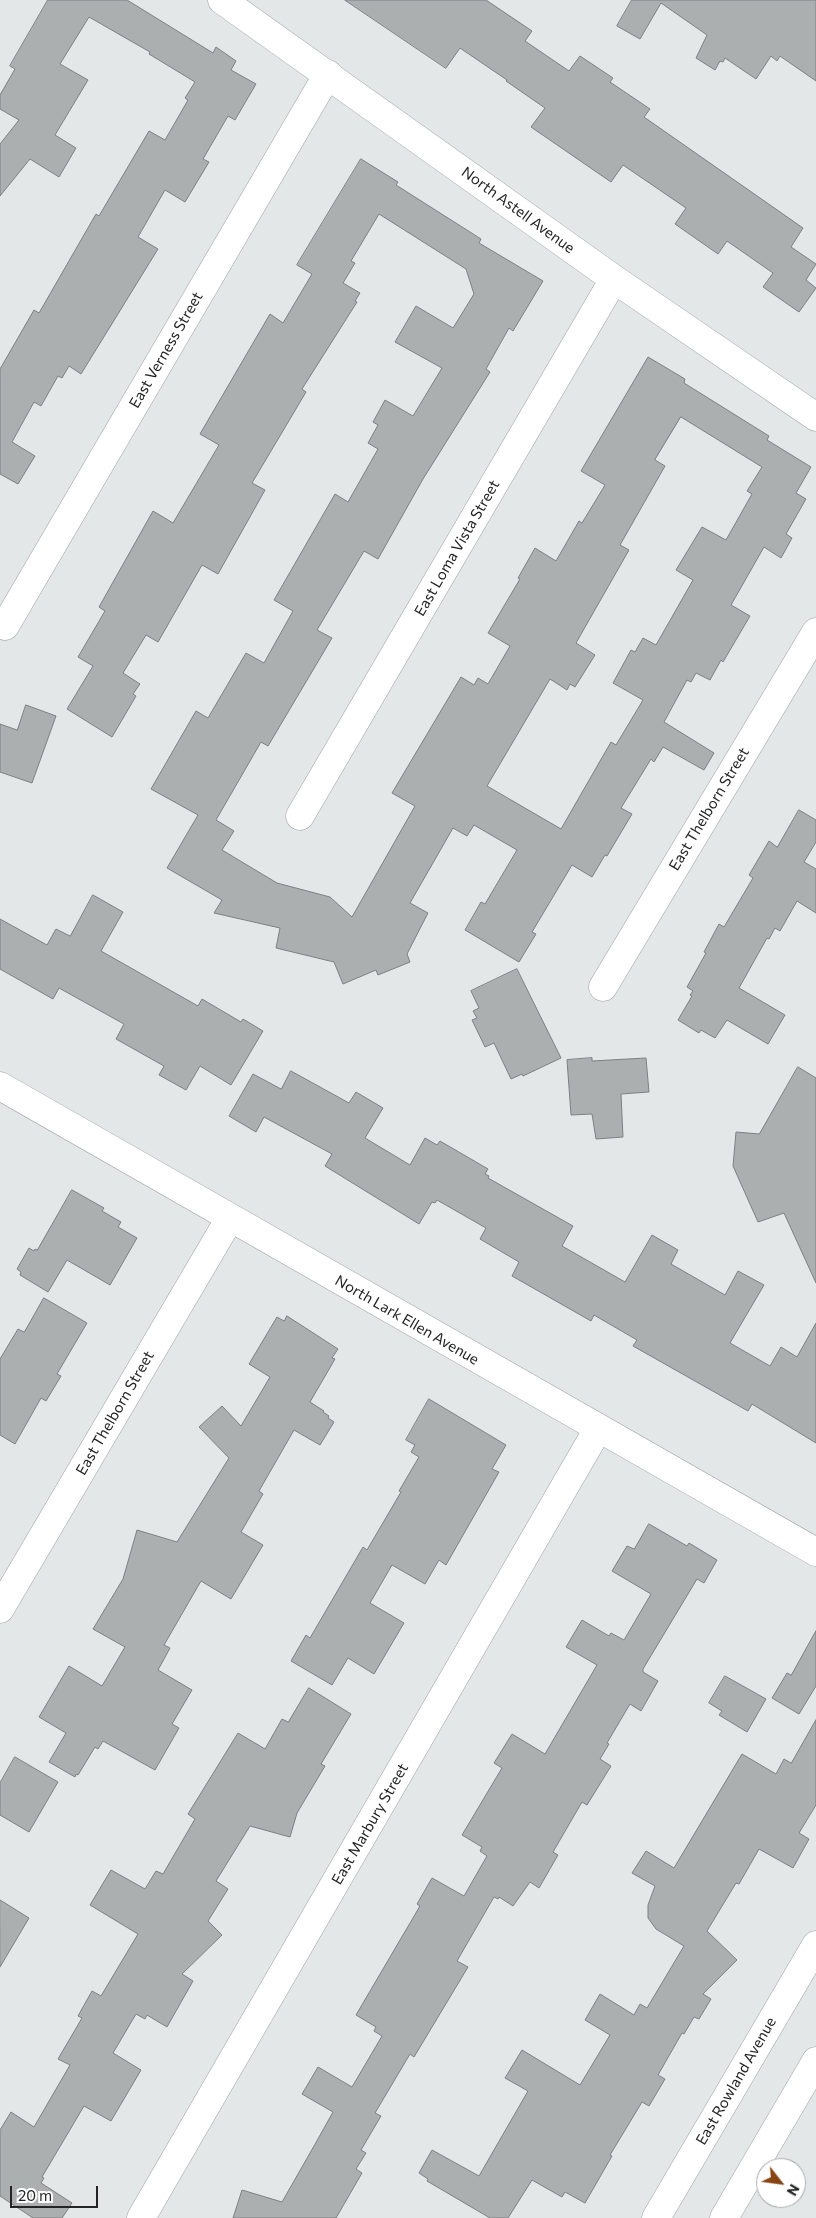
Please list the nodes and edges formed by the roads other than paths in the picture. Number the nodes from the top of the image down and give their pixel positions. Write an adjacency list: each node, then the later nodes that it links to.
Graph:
1 (222, 0): 2 (street, North Astell Avenue)
2 (328, 74): 3 (street, North Astell Avenue); 5 (street, East Verness Street)
3 (614, 279): 4 (street, North Astell Avenue); 7 (street, East Loma Vista Street)
4 (816, 418)
5 (5, 626)
6 (816, 632): 8 (street, East Thelborn Street)
7 (300, 816)
8 (603, 987)
9 (0, 1086): 10 (street, North Lark Ellen Avenue)
10 (230, 1218): 11 (street, North Lark Ellen Avenue); 13 (street, East Thelborn Street)
11 (598, 1429): 12 (street, North Lark Ellen Avenue); 16 (street, East Marbury Street)
12 (816, 1552)
13 (0, 1608)
14 (816, 1945): 17 (street, East Rowland Avenue)
15 (816, 2061): 18 (street)
16 (141, 2218)
17 (656, 2218)
18 (724, 2218)

